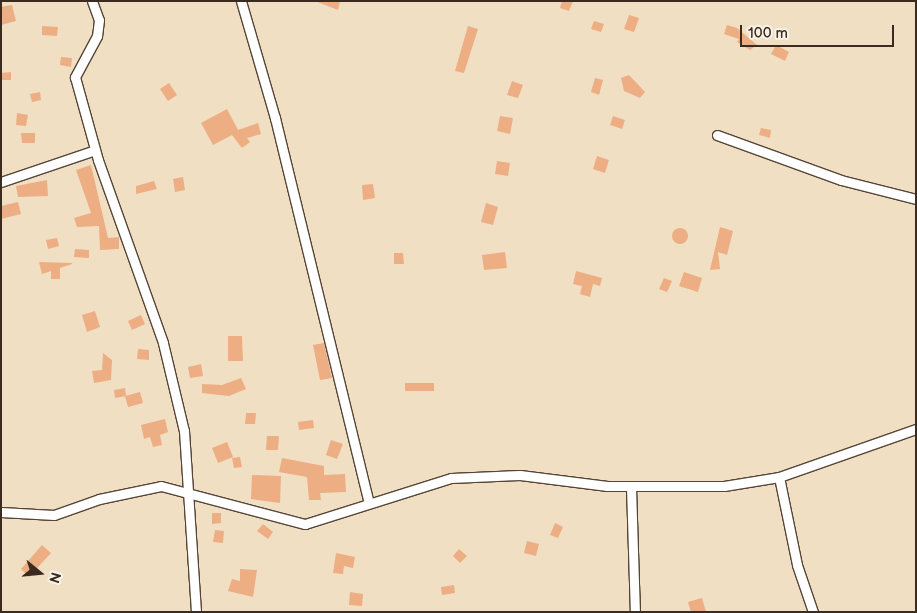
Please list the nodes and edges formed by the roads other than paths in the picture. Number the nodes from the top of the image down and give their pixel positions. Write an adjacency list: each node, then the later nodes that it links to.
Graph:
1 (92, 1): 4 (street)
2 (241, 1): 11 (street)
3 (717, 136): 6 (street)
4 (95, 150): 5 (street); 10 (street)
5 (1, 182)
6 (916, 199)
7 (916, 429): 8 (street)
8 (779, 477): 9 (street); 15 (street)
9 (631, 487): 11 (street); 14 (street)
10 (190, 495): 11 (street); 12 (street); 13 (street)
11 (369, 503)
12 (1, 512)
13 (196, 612)
14 (635, 612)
15 (813, 612)

